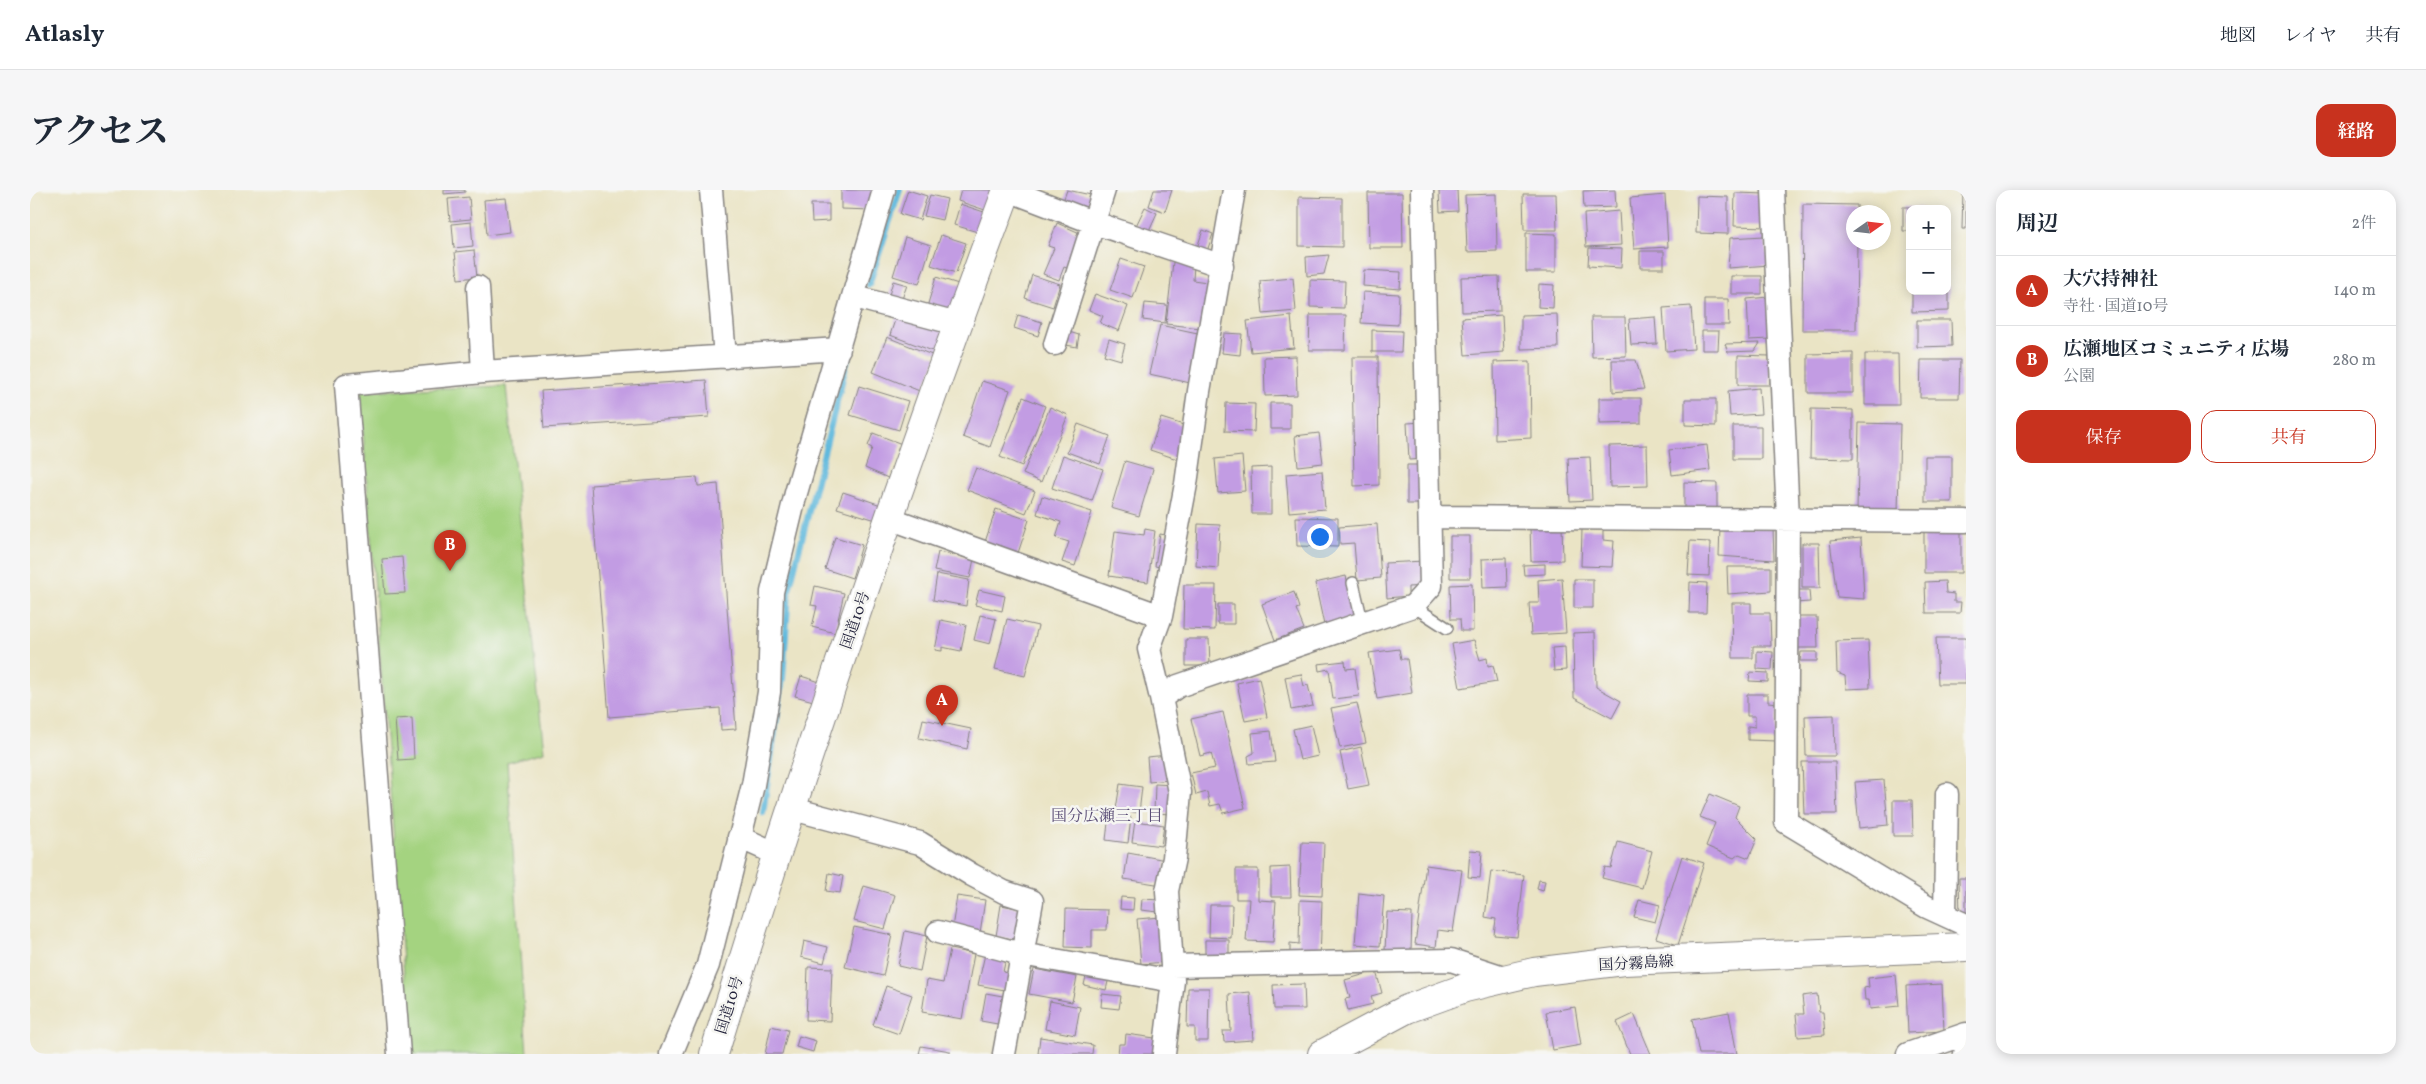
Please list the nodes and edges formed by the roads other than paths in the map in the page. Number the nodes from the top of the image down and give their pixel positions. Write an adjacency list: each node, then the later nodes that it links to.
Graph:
1 (711, 190): 15 (street)
2 (884, 190): 11 (street)
3 (1008, 190): 8 (street); 12 (main road, 国道10号)
4 (1104, 190): 8 (street)
5 (1234, 190): 9 (street)
6 (1422, 190): 17 (street)
7 (1773, 190): 19 (street)
8 (1092, 222): 9 (street); 13 (street)
9 (1222, 266): 23 (street)
10 (478, 287): 16 (street)
11 (855, 297): 12 (street); 14 (street)
12 (957, 324): 18 (main road, 国道10号)
13 (1055, 344)
14 (839, 349): 15 (street); 29 (street)
15 (725, 357): 16 (street)
16 (483, 372): 39 (street)
17 (1430, 517): 19 (street); 22 (street)
18 (890, 518): 23 (street); 28 (main road, 国道10号)
19 (1788, 518): 20 (street); 31 (street)
20 (1966, 521)
21 (1353, 583): 24 (lane)
22 (1413, 606): 24 (street); 25 (lane)
23 (1161, 616): 26 (street)
24 (1363, 625): 26 (street)
25 (1447, 628)
26 (1161, 698): 36 (street)
27 (1947, 794): 31 (street)
28 (793, 809): 30 (main road, 国道10号); 35 (street)
29 (740, 838): 30 (street); 40 (street)
30 (777, 854): 41 (main road, 国道10号)
31 (1945, 915): 32 (street)
32 (1966, 925)
33 (938, 932): 35 (street)
34 (1966, 947): 37 (main road, 国分霧島線)
35 (1021, 954): 36 (street); 42 (street)
36 (1172, 973): 37 (street); 43 (street)
37 (1503, 978): 44 (main road, 国分霧島線)
38 (1966, 1034): 45 (street)
39 (399, 1054)
40 (671, 1054)
41 (714, 1054)
42 (1004, 1054)
43 (1164, 1054)
44 (1322, 1054)
45 (1908, 1054)

